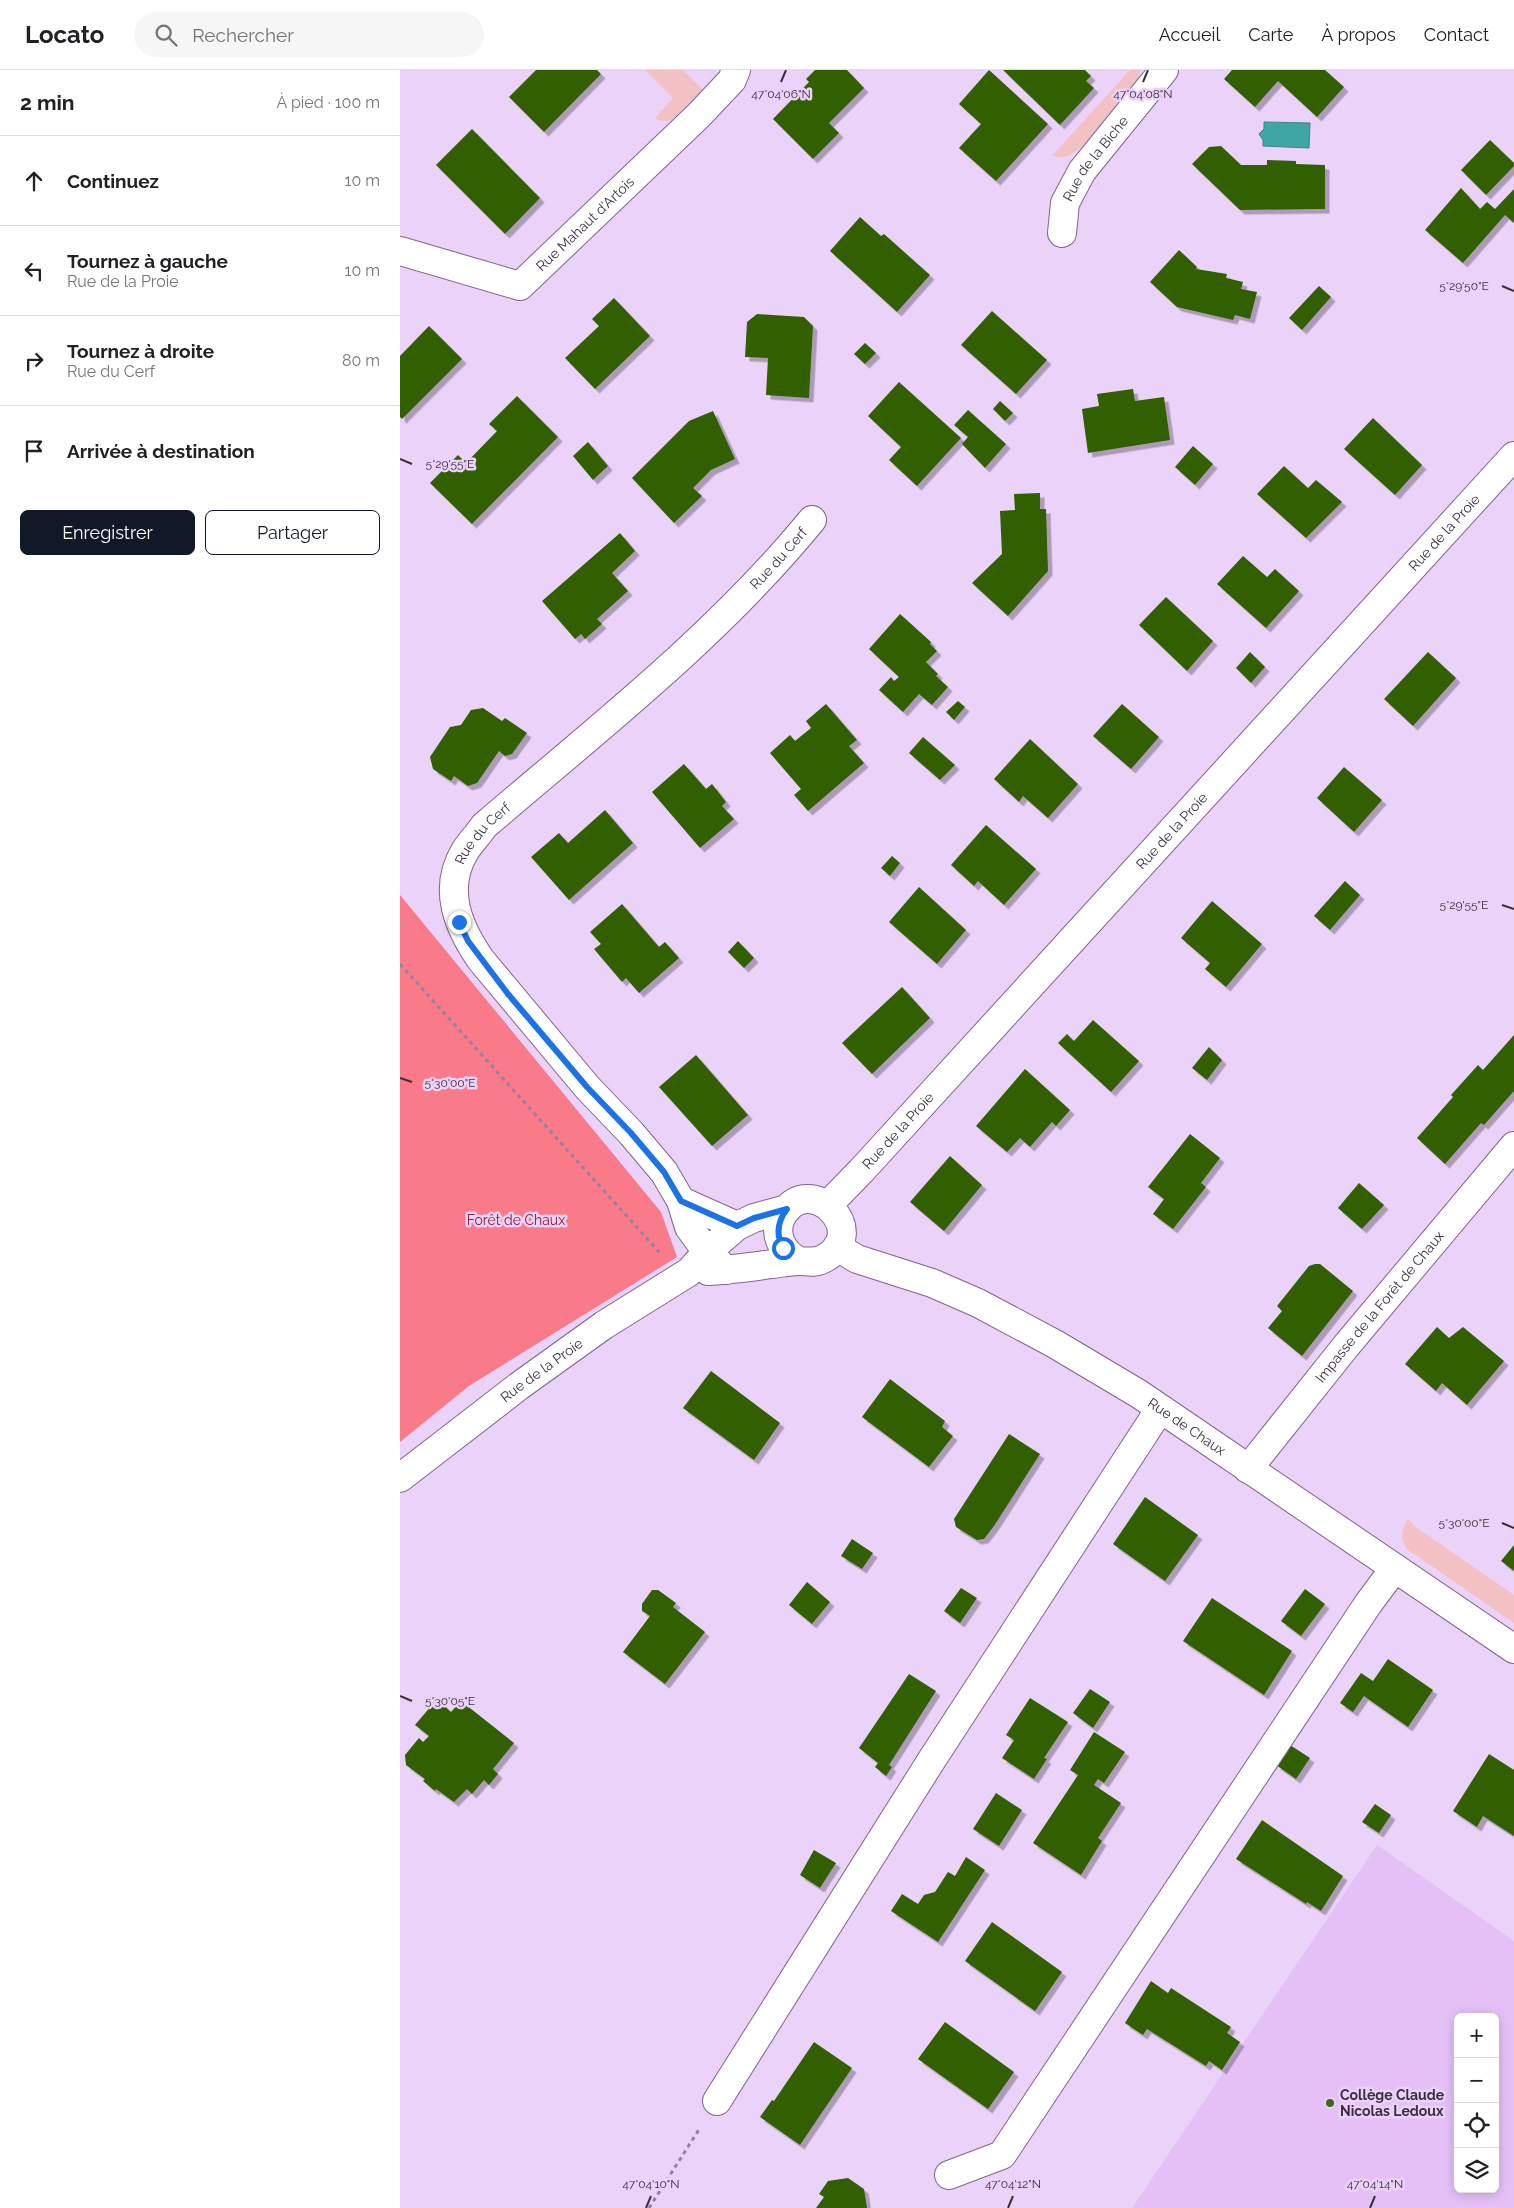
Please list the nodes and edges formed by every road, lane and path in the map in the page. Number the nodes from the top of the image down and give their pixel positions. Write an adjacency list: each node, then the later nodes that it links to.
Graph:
1 (736, 70): 4 (street, Rue Mahaut d'Artois)
2 (1164, 70): 3 (street, Rue de la Biche)
3 (1062, 233)
4 (400, 251)
5 (1514, 456): 10 (street, Rue de la Proie)
6 (812, 520): 9 (street, Rue du Cerf)
7 (400, 964): 15 (path)
8 (1514, 1146): 17 (street, Impasse de la Forêt de Chaux)
9 (681, 1201): 12 (street); 15 (street, Rue du Cerf)
10 (828, 1205): 11 (street); 13 (street)
11 (787, 1209): 12 (street, Rue de la Proie); 14 (street)
12 (737, 1226): 15 (street, Rue de la Proie)
13 (837, 1247): 14 (street); 16 (street, Rue de Chaux)
14 (799, 1261): 15 (street, Rue de la Proie)
15 (701, 1268): 18 (street, Rue de la Proie)
16 (1160, 1409): 17 (street, Rue de Chaux); 21 (street)
17 (1248, 1469): 19 (street, Rue de Chaux)
18 (400, 1478)
19 (1394, 1569): 20 (street, Rue de Chaux); 22 (street)
20 (1514, 1649)
21 (717, 2101): 23 (path)
22 (948, 2175)
23 (649, 2208)

